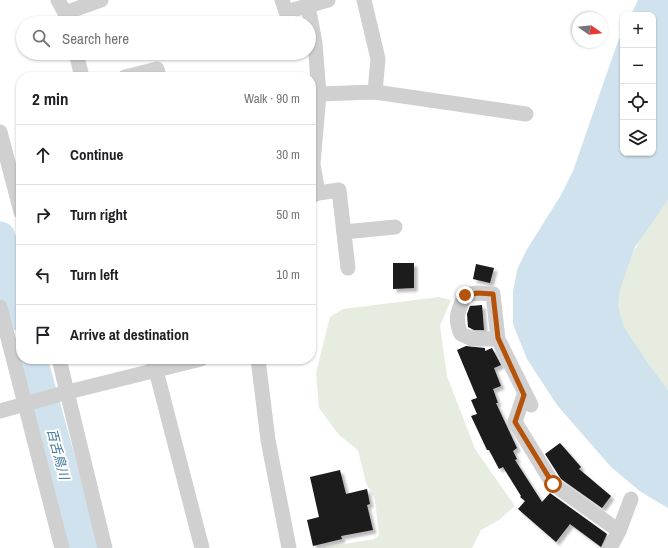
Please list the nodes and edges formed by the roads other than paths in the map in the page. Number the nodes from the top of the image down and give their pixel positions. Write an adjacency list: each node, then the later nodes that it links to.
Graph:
1 (101, 0): 6 (street)
2 (328, 0): 5 (street)
3 (364, 0): 13 (street)
4 (284, 6): 5 (street)
5 (308, 6): 7 (street)
6 (64, 12)
7 (310, 16)
8 (316, 56): 14 (street)
9 (78, 60): 10 (street)
10 (81, 72)
11 (145, 72): 12 (street)
12 (158, 72)
13 (375, 92): 14 (street); 15 (street)
14 (319, 94): 16 (street)
15 (526, 114)
16 (316, 129)
17 (0, 132): 18 (street)
18 (16, 193)
19 (316, 194): 21 (street)
20 (395, 227): 21 (street)
21 (344, 232): 22 (street)
22 (348, 268)
23 (0, 307): 25 (street)
24 (498, 338): 34 (street)
25 (16, 360)
26 (17, 364): 31 (street)
27 (60, 364): 30 (street)
28 (259, 364): 38 (street)
29 (154, 365): 30 (street); 37 (street)
30 (64, 393): 31 (street); 36 (street)
31 (29, 403): 32 (street); 35 (street)
32 (0, 411)
33 (630, 499): 34 (street)
34 (619, 530): 39 (street)
35 (62, 548)
36 (105, 548)
37 (202, 548)
38 (289, 548)
39 (610, 548)

